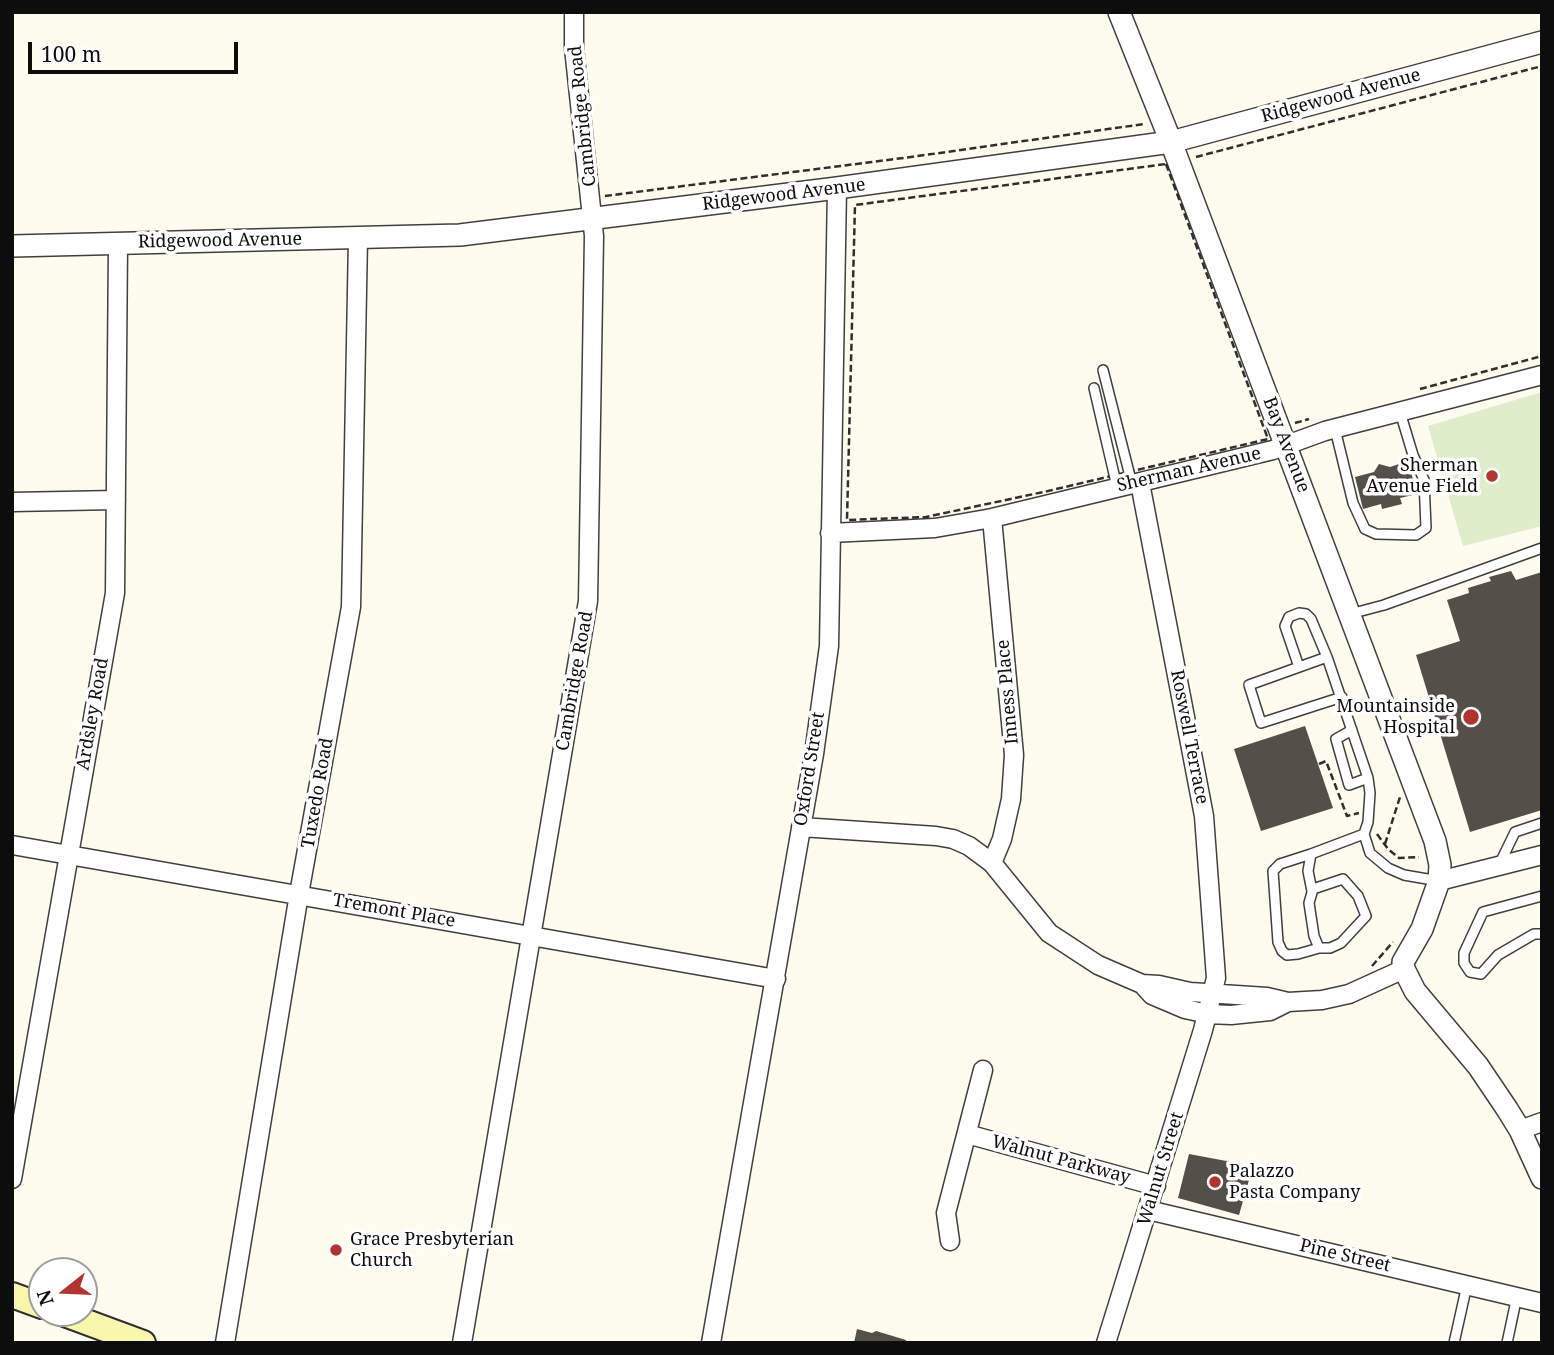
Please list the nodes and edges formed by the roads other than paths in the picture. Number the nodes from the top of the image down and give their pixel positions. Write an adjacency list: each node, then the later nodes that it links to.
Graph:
1 (574, 12): 6 (street, Cambridge Road)
2 (1118, 12): 4 (street, Bay Avenue)
3 (1542, 42): 4 (street, Ridgewood Avenue)
4 (1171, 142): 5 (street, Ridgewood Avenue); 15 (street, Bay Avenue)
5 (837, 188): 6 (street, Ridgewood Avenue); 20 (street, Oxford Street)
6 (593, 218): 7 (street, Ridgewood Avenue); 42 (street, Cambridge Road)
7 (358, 238): 8 (street, Ridgewood Avenue); 39 (street, Tuxedo Road)
8 (118, 244): 9 (street, Ridgewood Avenue); 17 (street, Ardsley Road)
9 (12, 246)
10 (1103, 370): 16 (lane)
11 (1542, 375): 13 (street, Sherman Avenue)
12 (1094, 388): 16 (lane)
13 (1400, 412): 14 (street, Sherman Avenue); 14 (lane)
14 (1335, 429): 15 (street, Sherman Avenue)
15 (1286, 445): 16 (street, Sherman Avenue); 22 (street, Bay Avenue)
16 (1127, 480): 19 (street, Sherman Avenue); 47 (street, Roswell Terrace)
17 (116, 499): 18 (street); 33 (street, Ardsley Road)
18 (12, 502)
19 (992, 518): 20 (street, Sherman Avenue); 35 (street, Inness Place)
20 (830, 533): 29 (street, Oxford Street)
21 (1542, 548): 22 (lane)
22 (1350, 614): 37 (street, Bay Avenue)
23 (1327, 657): 24 (lane); 24 (lane); 25 (lane)
24 (1299, 667): 25 (lane)
25 (1342, 696): 26 (lane)
26 (1352, 730): 27 (lane); 27 (lane)
27 (1368, 778): 30 (lane)
28 (1542, 823): 36 (lane)
29 (801, 827): 35 (street); 45 (street, Oxford Street)
30 (1364, 834): 32 (lane); 37 (lane)
31 (12, 845): 33 (street, Tremont Place)
32 (1311, 854): 38 (lane); 43 (lane)
33 (70, 855): 39 (street, Tremont Place); 55 (street, Ardsley Road)
34 (1542, 855): 36 (street)
35 (992, 863): 46 (street)
36 (1499, 866): 37 (street)
37 (1438, 881): 44 (street)
38 (1312, 891): 43 (lane); 43 (lane)
39 (299, 894): 42 (street, Tremont Place); 64 (street, Tuxedo Road)
40 (1542, 896): 41 (lane)
41 (1542, 934)
42 (531, 935): 45 (street, Tremont Place); 65 (street, Cambridge Road)
43 (1319, 948)
44 (1404, 969): 48 (street); 52 (street)
45 (776, 979): 66 (street, Oxford Street)
46 (1142, 984): 47 (street); 49 (street)
47 (1214, 994): 48 (street); 49 (street, Walnut Street)
48 (1288, 1002): 49 (street)
49 (1208, 1014): 56 (street, Walnut Street)
50 (983, 1070): 53 (street)
51 (1542, 1122): 52 (street)
52 (1520, 1130): 54 (street)
53 (967, 1134): 56 (street, Walnut Parkway); 58 (street)
54 (1542, 1178)
55 (12, 1179)
56 (1156, 1186): 57 (street, Walnut Street)
57 (1148, 1210): 59 (street, Pine Street); 67 (street, Walnut Street)
58 (950, 1241)
59 (1467, 1285): 60 (street, Pine Street); 68 (lane)
60 (1517, 1296): 61 (street, Pine Street); 69 (lane)
61 (1542, 1303)
62 (95, 1334): 63 (main road)
63 (143, 1343)
64 (225, 1343)
65 (462, 1343)
66 (710, 1343)
67 (1106, 1343)
68 (1454, 1343)
69 (1507, 1343)

